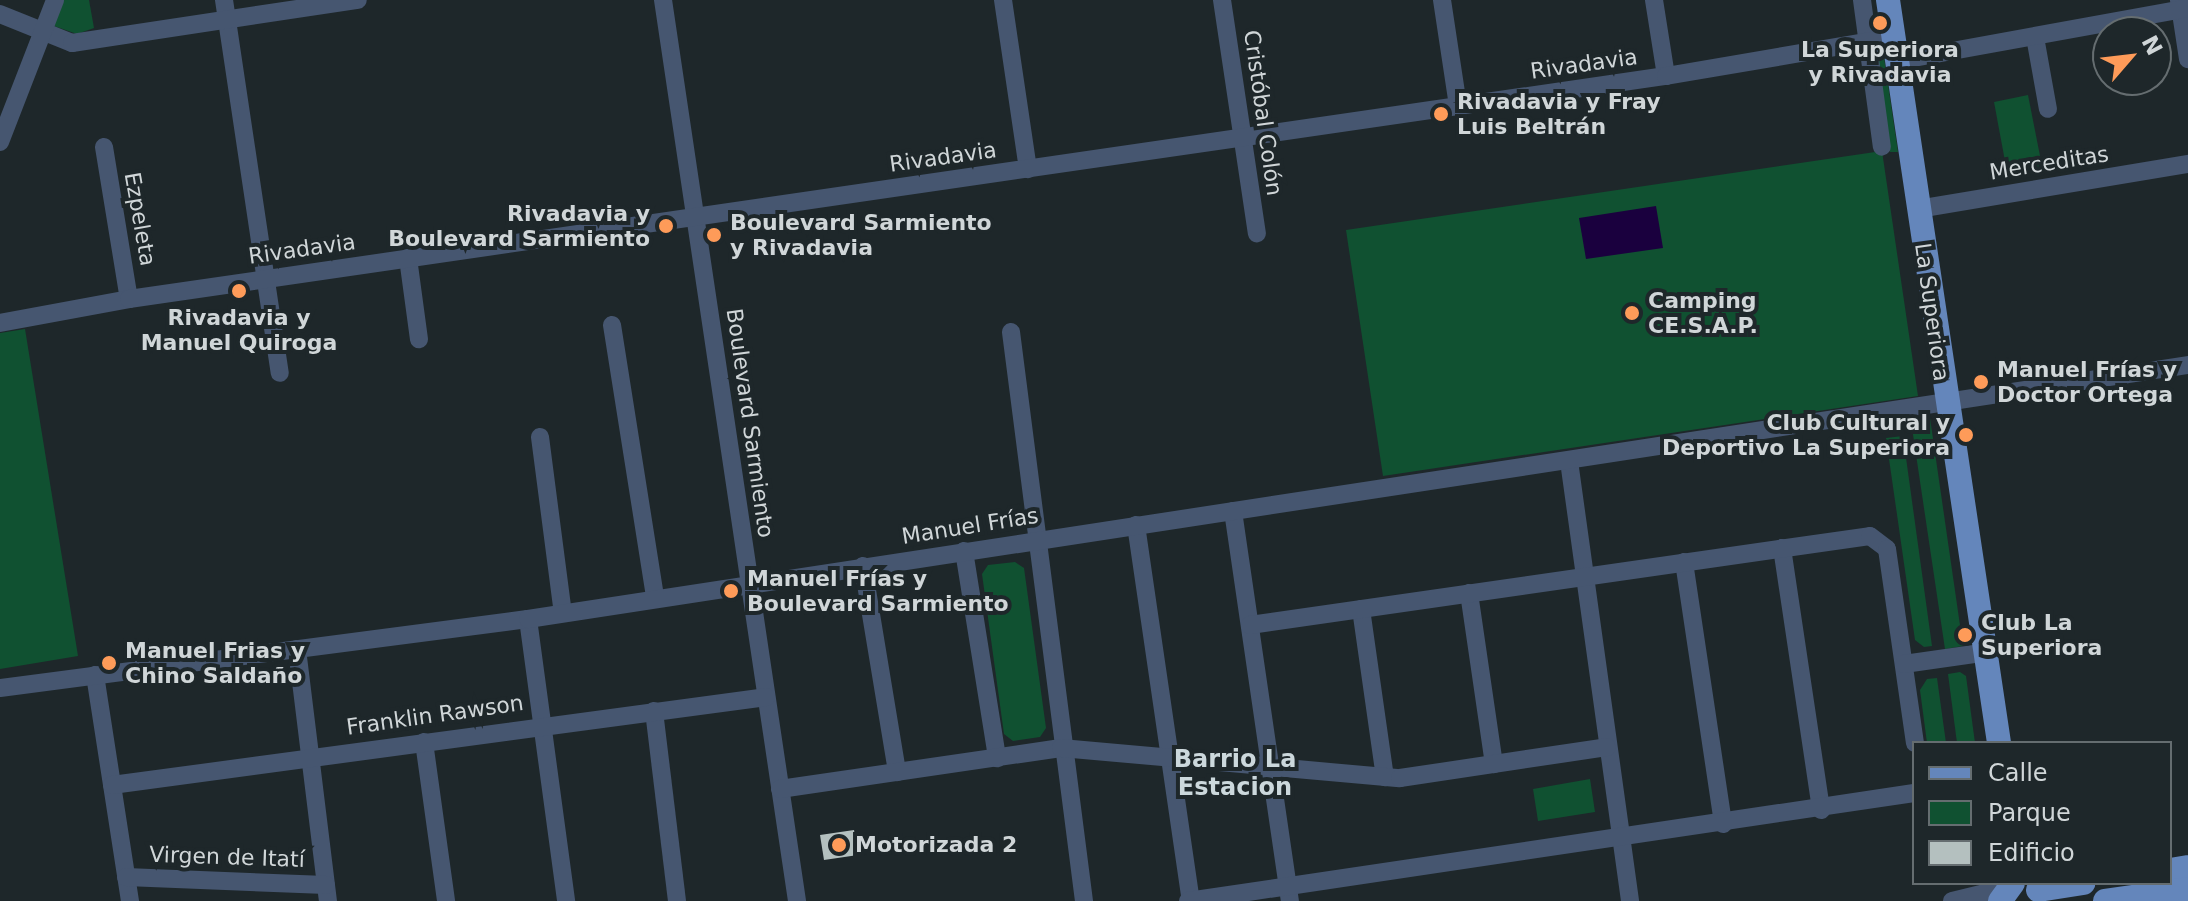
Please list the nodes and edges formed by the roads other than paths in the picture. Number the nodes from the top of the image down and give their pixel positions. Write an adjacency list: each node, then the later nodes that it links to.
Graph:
1 (55, 0): 14 (street)
2 (224, 0): 13 (street)
3 (358, 0): 13 (street)
4 (663, 0): 29 (street, Boulevard Sarmiento)
5 (1003, 0): 27 (street)
6 (1222, 0): 22 (street, Cristóbal Colón)
7 (1442, 0): 20 (street)
8 (1654, 0): 19 (street)
9 (1862, 0): 16 (street)
10 (1888, 0): 17 (main road, La Superiora)
11 (2183, 6): 15 (street, Rivadavia); 18 (street)
12 (0, 14): 14 (street)
13 (227, 20): 14 (street); 32 (street)
14 (44, 32): 23 (street)
15 (2035, 37): 17 (street, Rivadavia); 21 (street)
16 (1868, 42): 17 (street, Rivadavia); 19 (street, Rivadavia); 25 (street)
17 (1895, 49): 28 (main road, La Superiora)
18 (2188, 59)
19 (1666, 76): 20 (street, Rivadavia)
20 (1458, 106): 22 (street, Rivadavia)
21 (2048, 109)
22 (1243, 138): 27 (street, Rivadavia); 30 (street, Cristóbal Colón)
23 (0, 142)
24 (104, 147): 33 (street, Ezpeleta)
25 (1882, 147)
26 (2188, 164): 28 (street, Merceditas)
27 (1028, 169): 29 (street, Rivadavia)
28 (1918, 209): 40 (main road, La Superiora)
29 (695, 217): 31 (street, Rivadavia); 51 (street, Boulevard Sarmiento)
30 (1257, 233)
31 (408, 258): 32 (street, Rivadavia); 37 (street)
32 (266, 279): 33 (street, Rivadavia); 39 (street)
33 (129, 299): 34 (street, Rivadavia)
34 (0, 323)
35 (612, 325): 53 (street)
36 (1011, 332): 45 (street)
37 (419, 339)
38 (2188, 365): 40 (street, Manuel Frías)
39 (280, 373)
40 (1945, 403): 42 (street, Manuel Frías); 59 (main road, La Superiora)
41 (540, 437): 55 (street)
42 (1569, 461): 43 (street, Manuel Frías); 50 (street)
43 (1233, 511): 44 (street, Manuel Frías); 57 (street)
44 (1136, 525): 45 (street, Manuel Frías); 72 (street)
45 (1034, 540): 47 (street, Manuel Frías); 71 (street)
46 (1782, 548): 48 (street); 60 (street); 82 (street)
47 (964, 551): 49 (street, Manuel Frías); 74 (street)
48 (1684, 562): 50 (street); 83 (street)
49 (863, 566): 51 (street, Manuel Frías); 77 (street)
50 (1586, 576): 52 (street); 70 (street)
51 (749, 582): 53 (street, Manuel Frías); 63 (street, Boulevard Sarmiento)
52 (1469, 593): 54 (street); 75 (street)
53 (655, 598): 55 (street, Manuel Frías)
54 (1361, 609): 57 (street); 78 (street)
55 (563, 613): 56 (street, Manuel Frías)
56 (528, 619): 58 (street, Manuel Frías); 65 (street)
57 (1250, 625): 76 (street)
58 (297, 649): 61 (street, Manuel Frías); 73 (street)
59 (1982, 662): 60 (street); 67 (main road, La Superiora); 68 (main road, La Superiora)
60 (1904, 664): 66 (street)
61 (95, 675): 62 (street, Manuel Frías); 79 (street)
62 (0, 688)
63 (766, 697): 64 (street, Franklin Rawson); 80 (street, Boulevard Sarmiento)
64 (654, 711): 65 (street, Franklin Rawson); 94 (street)
65 (542, 723): 69 (street, Franklin Rawson); 93 (street)
66 (1915, 741)
67 (1992, 741)
68 (1999, 741)
69 (424, 742): 73 (street, Franklin Rawson); 92 (street)
70 (1607, 747): 75 (street); 84 (street)
71 (1061, 748): 72 (street); 74 (street); 96 (street)
72 (1168, 755): 76 (street); 97 (street)
73 (312, 757): 79 (street, Franklin Rawson); 89 (street)
74 (997, 758): 77 (street)
75 (1494, 764): 78 (street)
76 (1270, 766): 78 (street); 90 (street)
77 (897, 772): 80 (street)
78 (1385, 777)
79 (112, 785): 85 (street)
80 (780, 789): 95 (street, Boulevard Sarmiento)
81 (1912, 793): 82 (street)
82 (1821, 810): 83 (street)
83 (1723, 824): 84 (street)
84 (1621, 841): 90 (street); 98 (street)
85 (126, 877): 89 (street, Virgen de Itatí); 91 (street)
86 (2064, 885): 88 (main road)
87 (2188, 889): 100 (main road)
88 (2017, 890): 99 (street)
89 (327, 893)
90 (1289, 894): 97 (street)
91 (130, 901)
92 (446, 901)
93 (566, 901)
94 (677, 901)
95 (797, 901)
96 (1084, 901)
97 (1190, 901)
98 (1630, 901)
99 (1956, 901)
100 (2105, 901)

